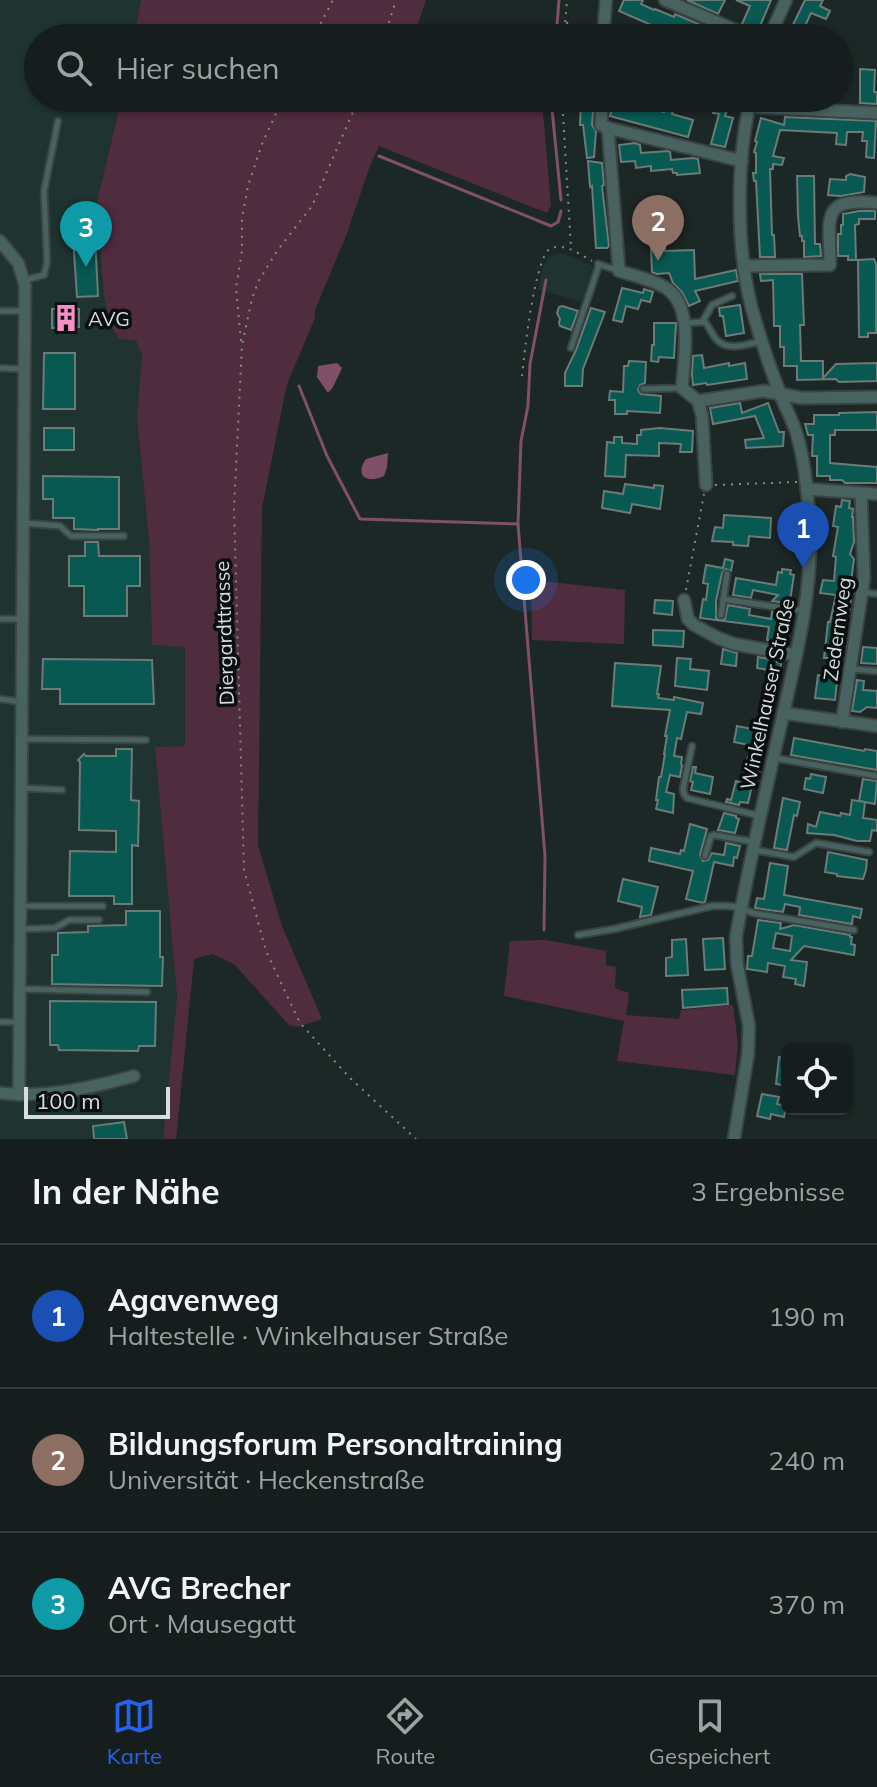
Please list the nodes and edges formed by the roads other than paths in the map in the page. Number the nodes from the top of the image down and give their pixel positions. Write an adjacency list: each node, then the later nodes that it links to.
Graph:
1 (606, 0): 4 (street)
2 (665, 0): 5 (street)
3 (786, 0): 6 (street)
4 (604, 24)
5 (721, 24)
6 (775, 24)
7 (601, 112): 12 (street)
8 (745, 112): 13 (street, Winkelhauser Straße)
9 (853, 112): 10 (street)
10 (877, 113)
11 (58, 121): 18 (lane)
12 (608, 128): 13 (street); 17 (street)
13 (742, 161): 16 (street, Winkelhauser Straße)
14 (877, 203): 16 (street)
15 (0, 241): 18 (street)
16 (745, 266): 24 (street, Winkelhauser Straße)
17 (619, 271): 23 (street); 25 (lane)
18 (24, 280): 21 (street)
19 (732, 296): 22 (lane)
20 (0, 311): 21 (lane)
21 (25, 311): 27 (street)
22 (703, 321): 23 (lane); 24 (lane)
23 (685, 323): 28 (street)
24 (762, 341): 30 (street, Winkelhauser Straße)
25 (571, 348)
26 (0, 368): 27 (lane)
27 (25, 369): 37 (street)
28 (682, 388): 29 (lane); 32 (street)
29 (643, 389)
30 (780, 394): 31 (street); 32 (street); 34 (street, Winkelhauser Straße)
31 (877, 397)
32 (698, 401): 33 (street)
33 (706, 485)
34 (806, 485): 35 (street); 44 (street, Winkelhauser Straße)
35 (861, 493): 36 (street); 40 (street, Zedernweg)
36 (877, 494)
37 (24, 523): 38 (lane); 47 (street)
38 (124, 536)
39 (727, 574): 42 (lane)
40 (862, 592): 41 (lane); 49 (street, Zedernweg)
41 (877, 594)
42 (723, 599): 44 (lane); 45 (lane)
43 (684, 600): 48 (street)
44 (804, 611): 48 (street, Winkelhauser Straße)
45 (721, 615)
46 (0, 619): 47 (lane)
47 (23, 619): 52 (street)
48 (796, 655): 53 (street, Winkelhauser Straße)
49 (850, 669): 50 (lane); 54 (street, Zedernweg)
50 (877, 671)
51 (0, 699): 52 (lane)
52 (22, 702): 56 (street)
53 (783, 713): 54 (street); 59 (street, Winkelhauser Straße)
54 (842, 722): 55 (street)
55 (877, 726)
56 (22, 739): 57 (lane); 61 (street)
57 (146, 740)
58 (692, 746): 63 (lane)
59 (774, 758): 60 (lane); 63 (street, Winkelhauser Straße)
60 (877, 776)
61 (22, 788): 62 (lane); 67 (street)
62 (62, 790)
63 (761, 816): 64 (street, Winkelhauser Straße)
64 (754, 846): 65 (lane); 66 (lane); 69 (street, Winkelhauser Straße)
65 (869, 852)
66 (705, 856)
67 (21, 906): 68 (lane); 71 (street)
68 (103, 906)
69 (741, 907): 72 (lane); 73 (lane); 81 (street, Winkelhauser Straße)
70 (99, 920): 71 (lane)
71 (21, 929): 74 (street)
72 (854, 930)
73 (578, 935)
74 (20, 989): 75 (lane); 77 (street)
75 (147, 992)
76 (0, 1022): 77 (lane)
77 (20, 1022): 80 (street)
78 (134, 1076): 80 (street)
79 (0, 1093): 80 (street)
80 (19, 1095)
81 (734, 1139)

